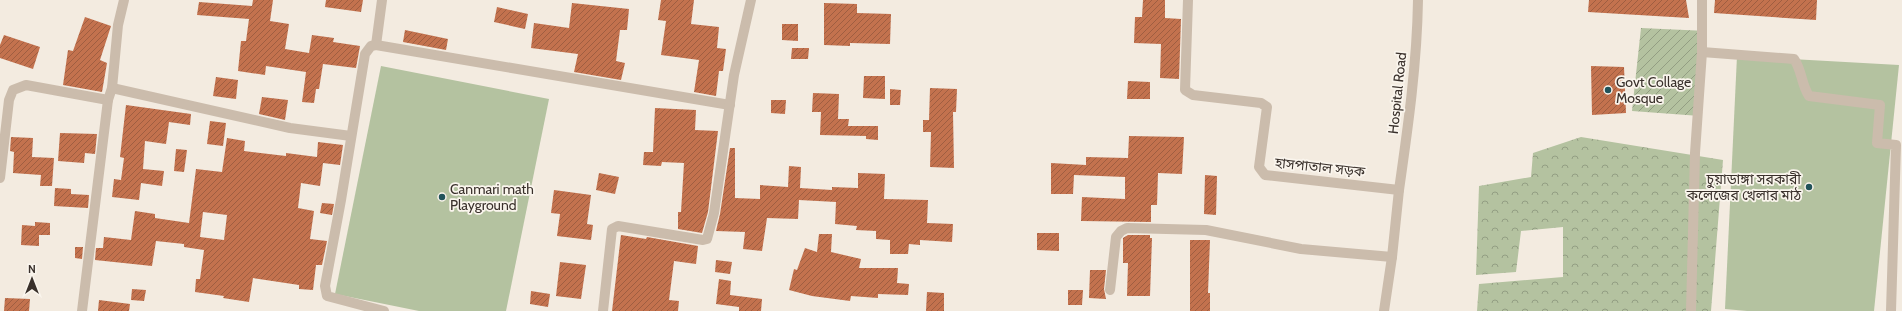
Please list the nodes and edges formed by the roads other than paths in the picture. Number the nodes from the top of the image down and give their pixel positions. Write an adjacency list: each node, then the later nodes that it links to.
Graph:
1 (124, 0): 9 (street)
2 (382, 0): 7 (street)
3 (751, 0): 11 (street)
4 (1188, 0): 14 (street, হাসপাতাল সড়ক)
5 (1418, 0): 14 (street, Hospital Road)
6 (1702, 0): 8 (street)
7 (376, 45): 11 (street); 12 (street)
8 (1702, 52): 21 (street); 22 (street)
9 (112, 88): 10 (street); 12 (street)
10 (108, 100): 13 (street); 17 (street)
11 (730, 105): 19 (street)
12 (351, 136): 18 (street)
13 (0, 178)
14 (1399, 190): 15 (street)
15 (1392, 257): 16 (street); 20 (street)
16 (1110, 290)
17 (82, 311)
18 (384, 311)
19 (603, 311)
20 (1384, 311)
21 (1691, 311)
22 (1891, 311)

